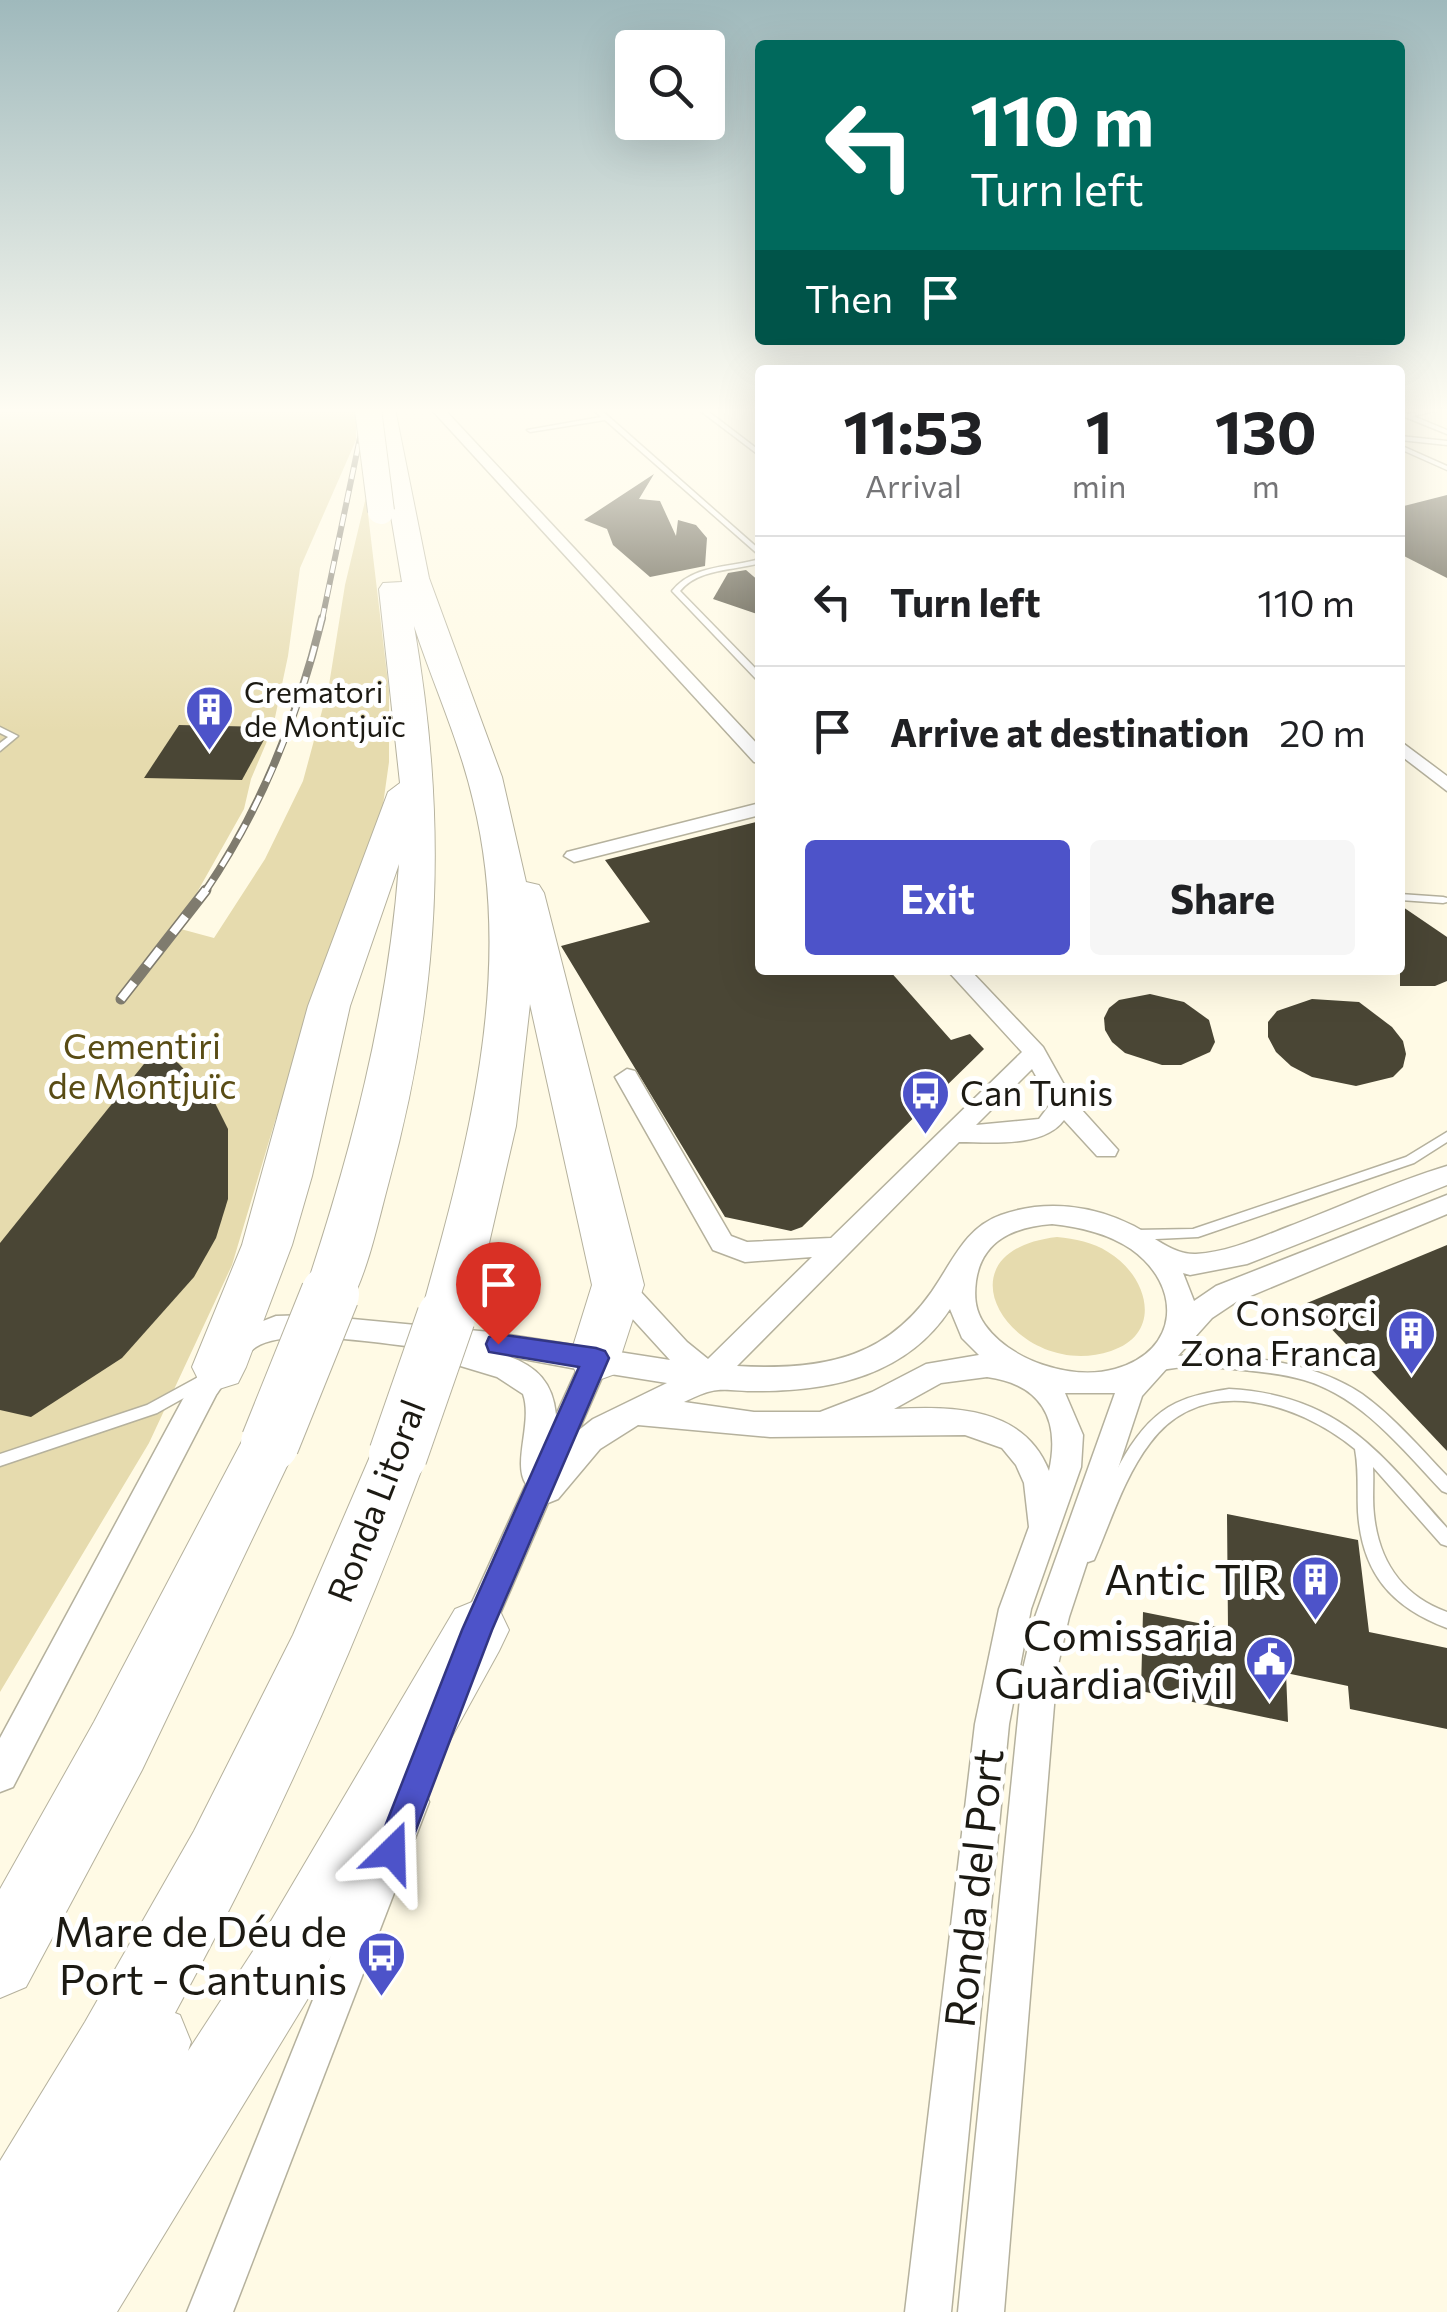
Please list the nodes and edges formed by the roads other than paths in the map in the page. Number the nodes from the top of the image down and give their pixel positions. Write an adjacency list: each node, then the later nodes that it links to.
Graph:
1 (391, 517): 12 (highway, Ronda Litoral)
2 (392, 517): 14 (highway, Ronda Litoral)
3 (537, 517): 11 (street)
4 (715, 517): 5 (lane)
5 (755, 553)
6 (755, 559): 7 (lane)
7 (755, 673)
8 (0, 730): 9 (lane)
9 (0, 748)
10 (1405, 750): 13 (street)
11 (755, 753)
12 (416, 760): 35 (highway); 52 (highway, Ronda Litoral, bridge)
13 (1447, 785)
14 (492, 801): 31 (highway); 47 (highway, Ronda Litoral, bridge)
15 (755, 810): 16 (street)
16 (574, 856)
17 (1405, 898): 18 (lane)
18 (1444, 900)
19 (963, 975): 20 (street)
20 (1035, 1052): 22 (street); 23 (street)
21 (626, 1077): 29 (street)
22 (1063, 1104): 23 (street); 25 (street)
23 (954, 1134): 29 (street)
24 (1447, 1136): 28 (lane)
25 (1106, 1150)
26 (1447, 1176): 28 (street)
27 (1447, 1204): 33 (street)
28 (1135, 1239): 30 (street); 33 (street)
29 (835, 1252): 38 (street)
30 (967, 1258): 37 (street); 38 (street)
31 (618, 1285): 34 (highway); 38 (street)
32 (381, 1334): 34 (street); 35 (street); 44 (street)
33 (1174, 1342): 36 (street)
34 (596, 1358): 38 (street); 44 (street)
35 (219, 1367): 42 (lane); 51 (street)
36 (1151, 1368): 37 (street); 43 (lane); 48 (street, Ronda del Port)
37 (1024, 1370): 40 (street); 45 (street, Ronda del Port)
38 (708, 1376): 39 (street)
39 (622, 1418): 40 (street); 44 (street)
40 (820, 1425): 45 (street)
41 (1356, 1440): 46 (lane); 48 (lane); 49 (lane)
42 (0, 1460)
43 (1447, 1486)
44 (528, 1513): 50 (street)
45 (1041, 1533): 59 (street, Ronda del Port)
46 (1447, 1539)
47 (348, 1584): 55 (highway, Ronda Litoral); 56 (highway)
48 (1052, 1618): 60 (street, Ronda del Port)
49 (1447, 1620)
50 (477, 1630): 57 (highway); 58 (street)
51 (0, 1774)
52 (64, 1844): 53 (highway); 54 (highway, Ronda Litoral)
53 (0, 1941)
54 (0, 1961)
55 (0, 2238)
56 (4, 2312)
57 (68, 2312)
58 (210, 2312)
59 (928, 2312)
60 (981, 2312)

